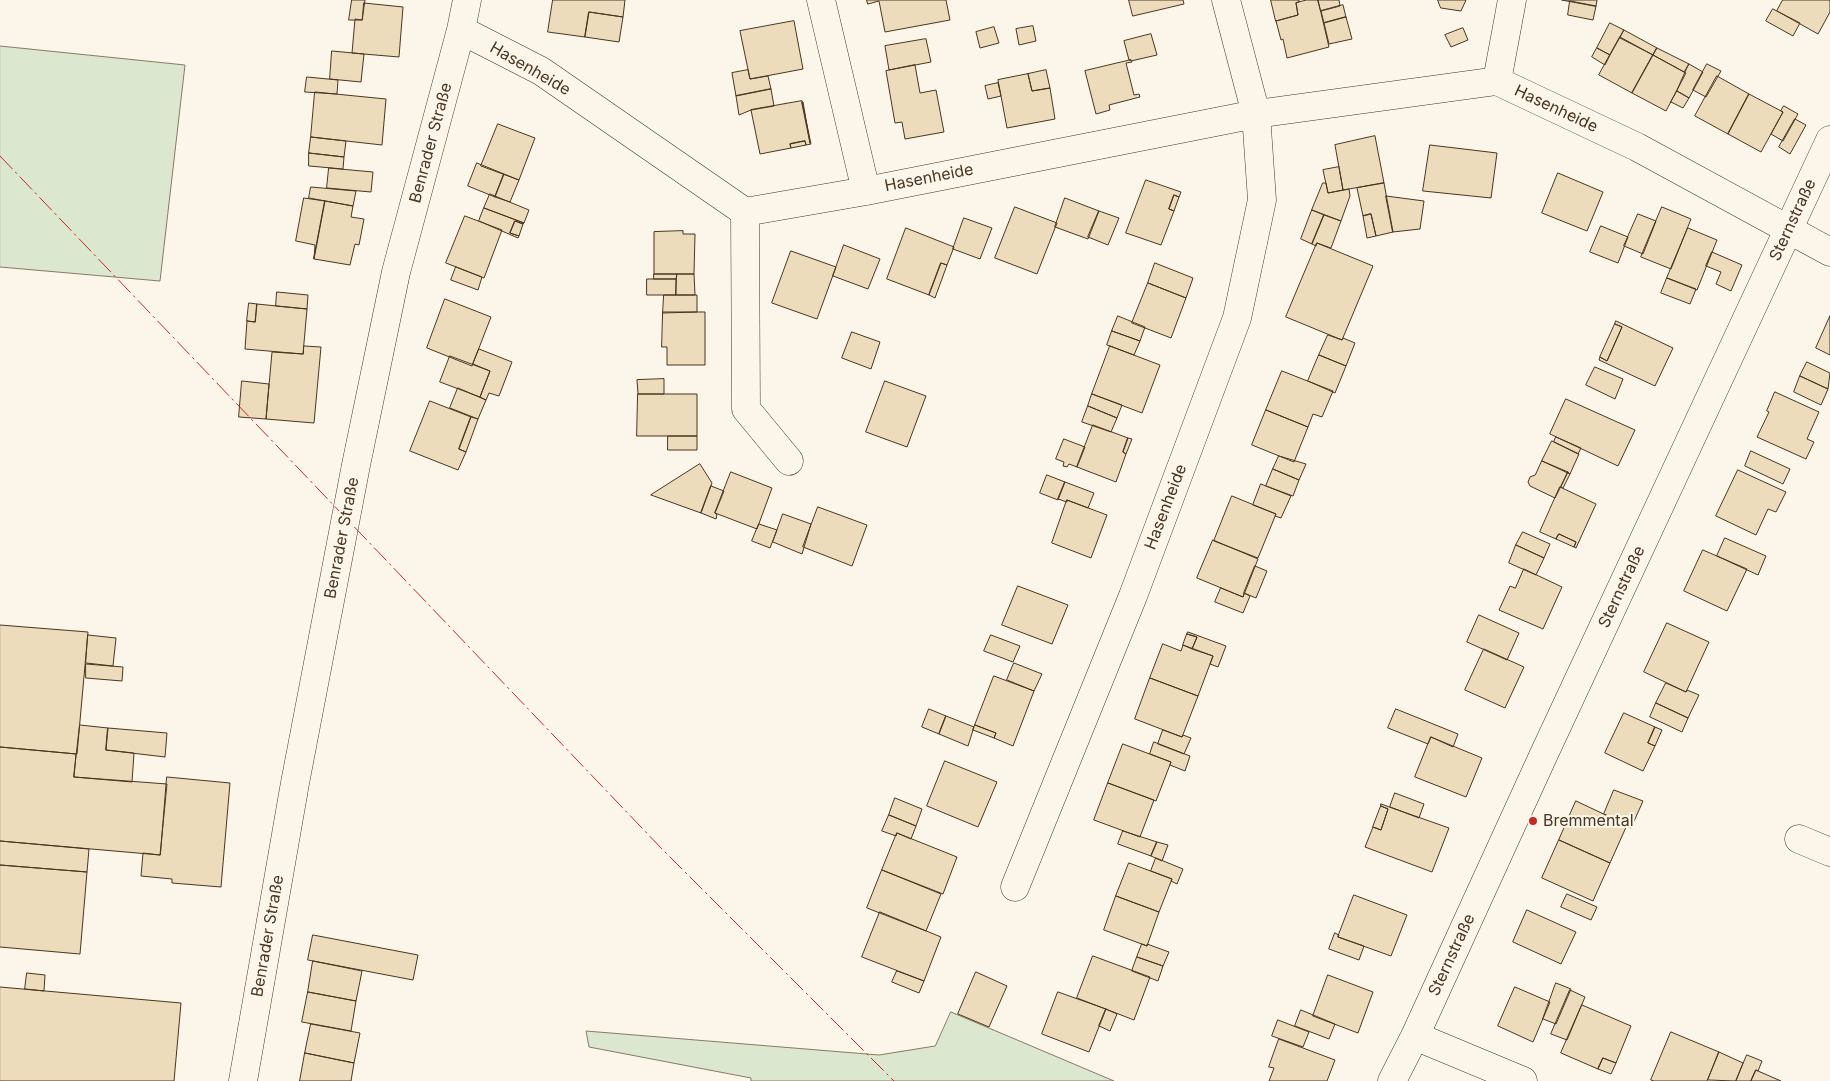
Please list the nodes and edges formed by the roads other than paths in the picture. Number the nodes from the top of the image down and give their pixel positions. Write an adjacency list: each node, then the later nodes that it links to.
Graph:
1 (467, 0): 5 (street, Benrader Straße)
2 (821, 0): 9 (street, Hasenheide)
3 (1226, 0): 7 (street, Hasenheide)
4 (1512, 0): 6 (street)
5 (461, 30): 10 (street, Hasenheide); 18 (street, Benrader Straße)
6 (1497, 81): 7 (street, Hasenheide); 11 (street, Hasenheide)
7 (1256, 114): 9 (street, Hasenheide); 16 (street, Hasenheide)
8 (1830, 140): 11 (street, Sternstraße)
9 (866, 191): 10 (street, Hasenheide)
10 (745, 212): 13 (street)
11 (1789, 230): 12 (street, Hasenheide); 17 (street, Sternstraße)
12 (1830, 252)
13 (789, 461)
14 (1799, 838): 15 (street)
15 (1830, 852)
16 (1015, 887)
17 (1415, 1036): 19 (street, Sternstraße); 20 (street)
18 (243, 1081)
19 (1392, 1081)
20 (1523, 1081)

